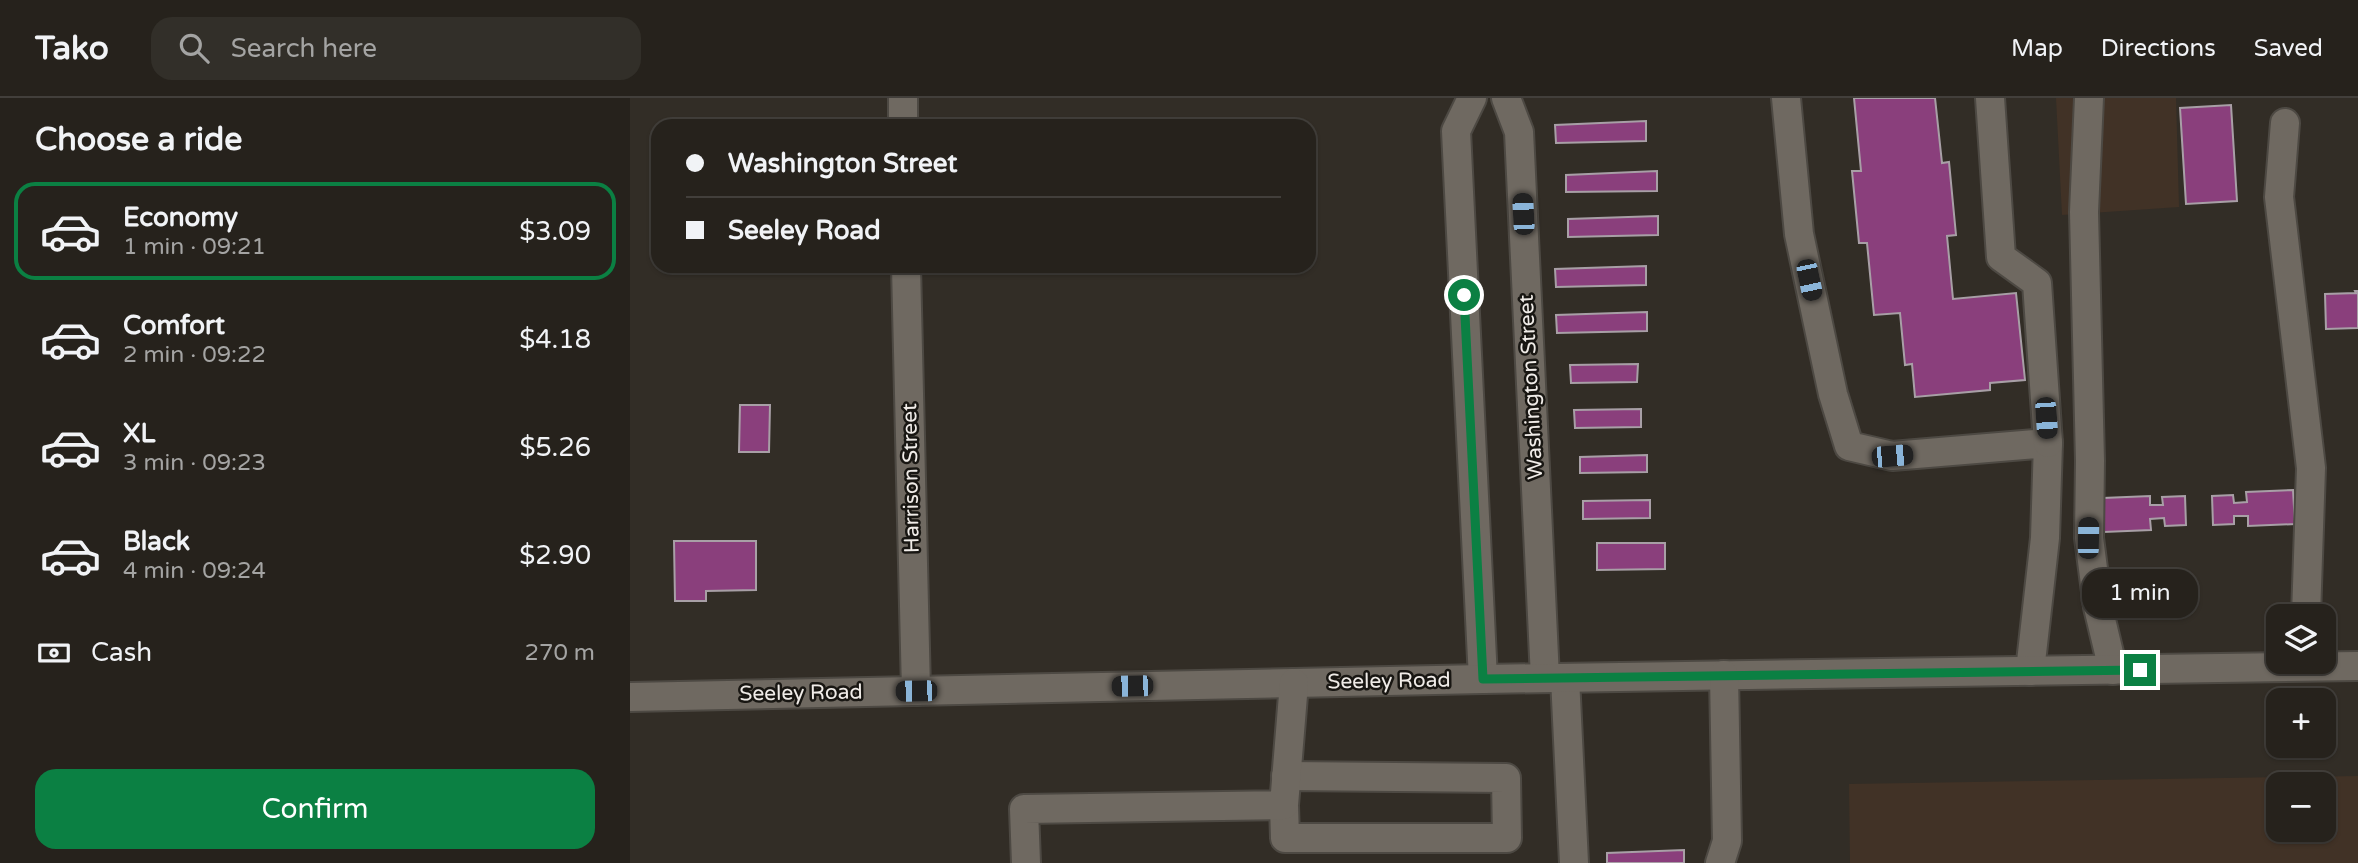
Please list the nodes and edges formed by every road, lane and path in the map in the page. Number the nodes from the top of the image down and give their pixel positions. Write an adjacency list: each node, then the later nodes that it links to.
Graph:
1 (902, 98): 7 (street)
2 (1472, 98): 19 (street)
3 (1506, 98): 18 (street, Washington Street)
4 (1786, 98): 10 (street)
5 (1990, 98): 10 (street)
6 (2089, 98): 15 (street)
7 (903, 119)
8 (2286, 123): 11 (street)
9 (906, 273): 21 (street, Harrison Street)
10 (2048, 443): 16 (street)
11 (2306, 604)
12 (2266, 665): 15 (street, Seeley Road)
13 (2336, 665): 14 (street, Seeley Road)
14 (2358, 666)
15 (2113, 670): 16 (street, Seeley Road)
16 (2030, 671): 17 (street, Seeley Road)
17 (1724, 675): 18 (street, Seeley Road); 27 (street)
18 (1555, 678): 19 (street, Seeley Road); 26 (street, Washington Street)
19 (1483, 679): 20 (street, Seeley Road)
20 (1294, 683): 21 (street, Seeley Road); 23 (street)
21 (916, 691): 22 (street, Seeley Road)
22 (630, 697)
23 (1286, 776): 24 (street); 24 (street)
24 (1283, 805): 25 (street)
25 (1026, 863)
26 (1574, 863)
27 (1720, 863)

